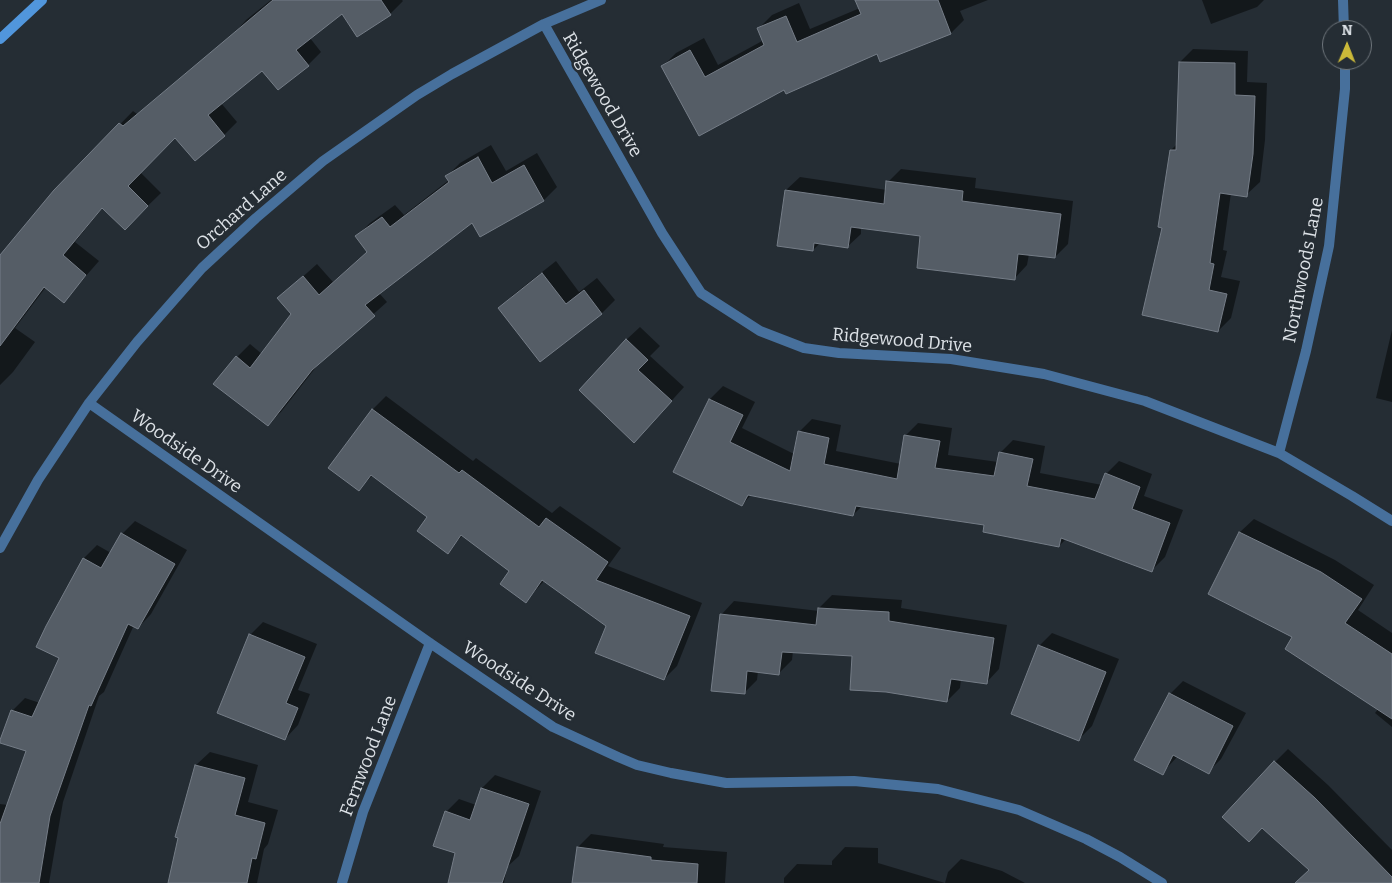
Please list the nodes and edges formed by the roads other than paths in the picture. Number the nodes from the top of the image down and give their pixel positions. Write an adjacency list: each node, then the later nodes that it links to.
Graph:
1 (42, 0): 6 (street)
2 (601, 0): 5 (street, Orchard Lane)
3 (1343, 0): 4 (street)
4 (1344, 20)
5 (544, 24): 8 (street, Orchard Lane); 9 (street, Ridgewood Drive)
6 (0, 39)
7 (1345, 70): 9 (street, Northwoods Lane)
8 (88, 403): 11 (street, Orchard Lane); 12 (street, Woodside Drive)
9 (1278, 453): 10 (street, Ridgewood Drive)
10 (1392, 522)
11 (0, 548)
12 (430, 643): 13 (street, Fernwood Lane); 14 (street, Woodside Drive)
13 (342, 883)
14 (1162, 883)

